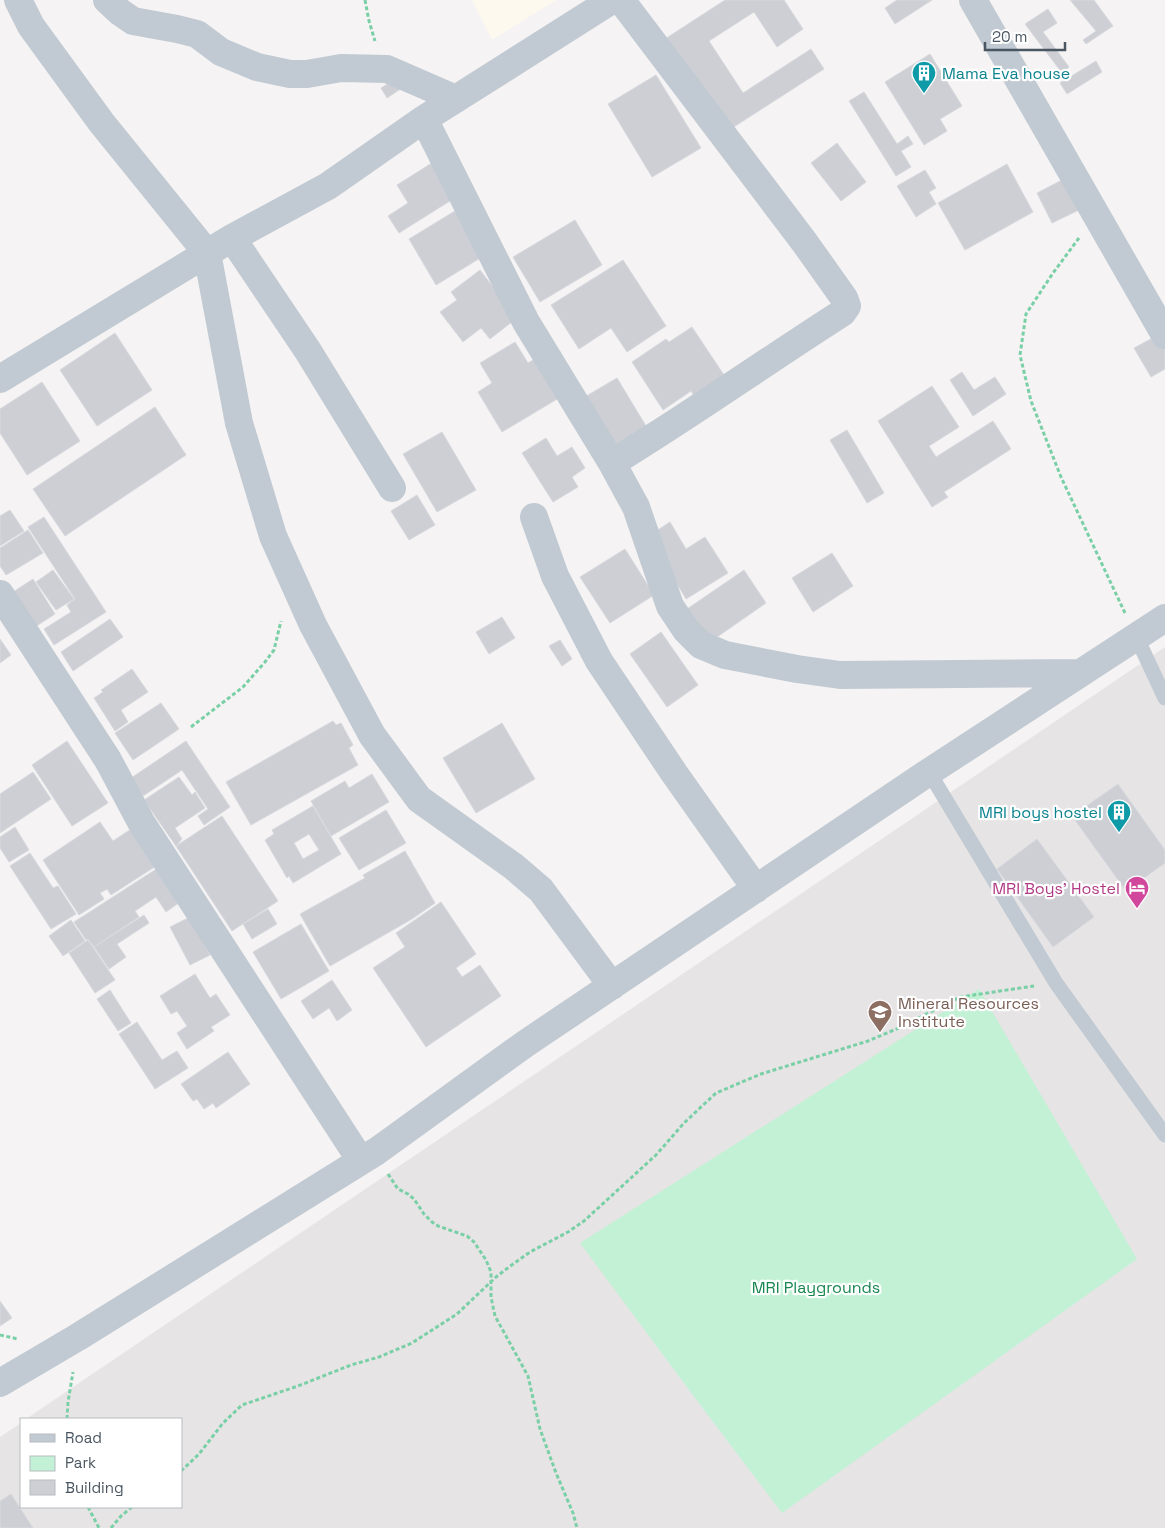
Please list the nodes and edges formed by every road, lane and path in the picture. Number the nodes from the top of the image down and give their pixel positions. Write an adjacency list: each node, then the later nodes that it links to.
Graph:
1 (18, 0): 12 (street)
2 (107, 0): 7 (street)
3 (365, 0): 7 (path)
4 (612, 0): 8 (street)
5 (621, 0): 15 (street)
6 (973, 0): 10 (street)
7 (387, 69): 8 (street)
8 (456, 98): 9 (street)
9 (424, 119): 11 (street); 15 (street)
10 (1096, 215): 13 (street); 21 (path)
11 (232, 238): 12 (street); 16 (street)
12 (207, 253): 14 (street); 28 (street)
13 (1165, 336)
14 (0, 379)
15 (612, 463): 22 (street)
16 (392, 488)
17 (534, 517): 26 (street)
18 (0, 594): 30 (street)
19 (281, 614): 24 (path)
20 (1165, 618): 21 (street)
21 (1136, 636): 22 (street); 23 (lane)
22 (1080, 673): 25 (street)
23 (1165, 698)
24 (191, 727)
25 (929, 772): 26 (street); 27 (lane)
26 (756, 889): 28 (street)
27 (1056, 983): 29 (lane); 31 (path)
28 (612, 986): 30 (street)
29 (1165, 1135)
30 (369, 1156): 31 (path); 32 (street)
31 (491, 1282): 35 (path); 40 (path)
32 (78, 1337): 33 (street); 34 (path)
33 (0, 1383)
34 (67, 1418)
35 (182, 1470)
36 (89, 1508): 38 (path)
37 (131, 1508): 39 (path)
38 (99, 1528)
39 (111, 1528)
40 (576, 1528)

